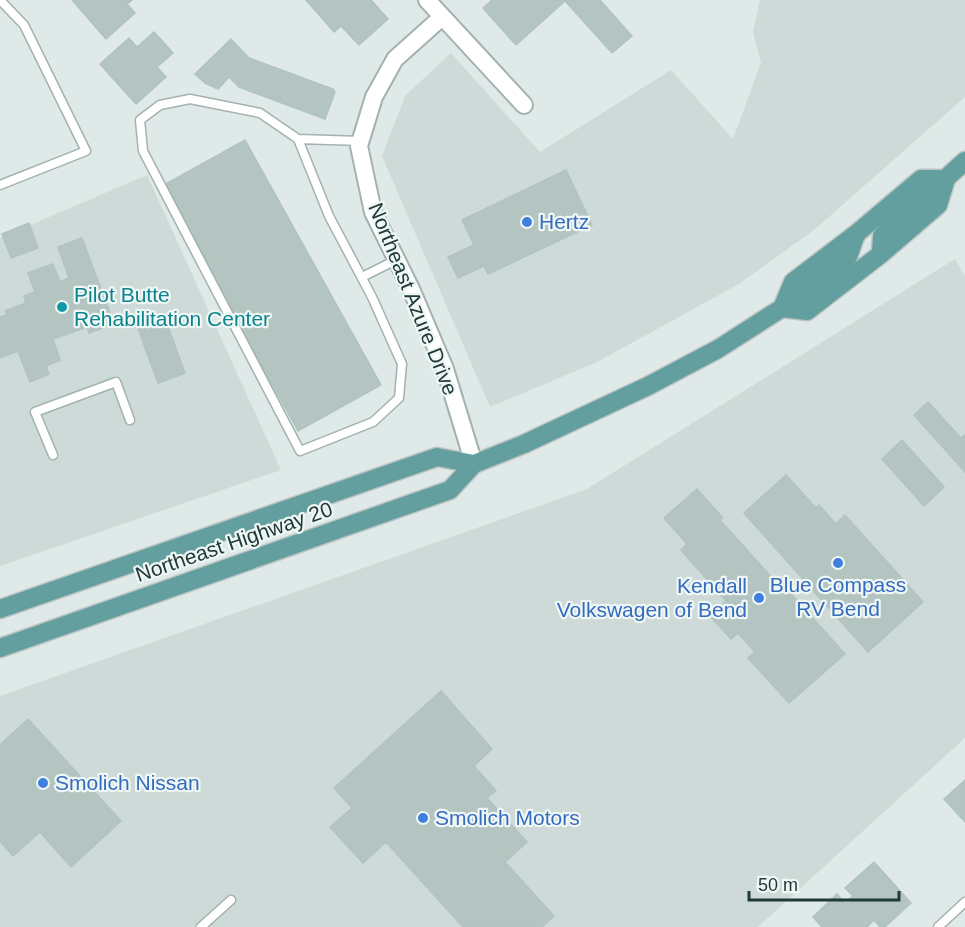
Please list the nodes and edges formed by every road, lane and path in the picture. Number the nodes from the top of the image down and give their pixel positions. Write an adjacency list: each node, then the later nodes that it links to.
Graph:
1 (0, 0): 9 (lane)
2 (427, 0): 3 (street)
3 (442, 17): 4 (street); 6 (street, Northeast Azure Drive)
4 (524, 105)
5 (298, 140): 6 (lane); 11 (lane); 11 (lane)
6 (361, 141): 10 (street, Northeast Azure Drive)
7 (965, 161): 8 (main road)
8 (946, 179): 12 (main road, Northeast Highway 20); 12 (main road)
9 (0, 184)
10 (396, 260): 11 (lane); 15 (street, Northeast Azure Drive)
11 (362, 277)
12 (782, 308): 15 (main road, Northeast Highway 20)
13 (130, 420): 14 (lane)
14 (53, 455)
15 (474, 464): 16 (main road, Northeast Highway 20); 17 (main road, Northeast Highway 20)
16 (0, 609)
17 (0, 648)
18 (231, 900): 20 (lane)
19 (965, 902): 21 (lane)
20 (201, 927)
21 (938, 927)

